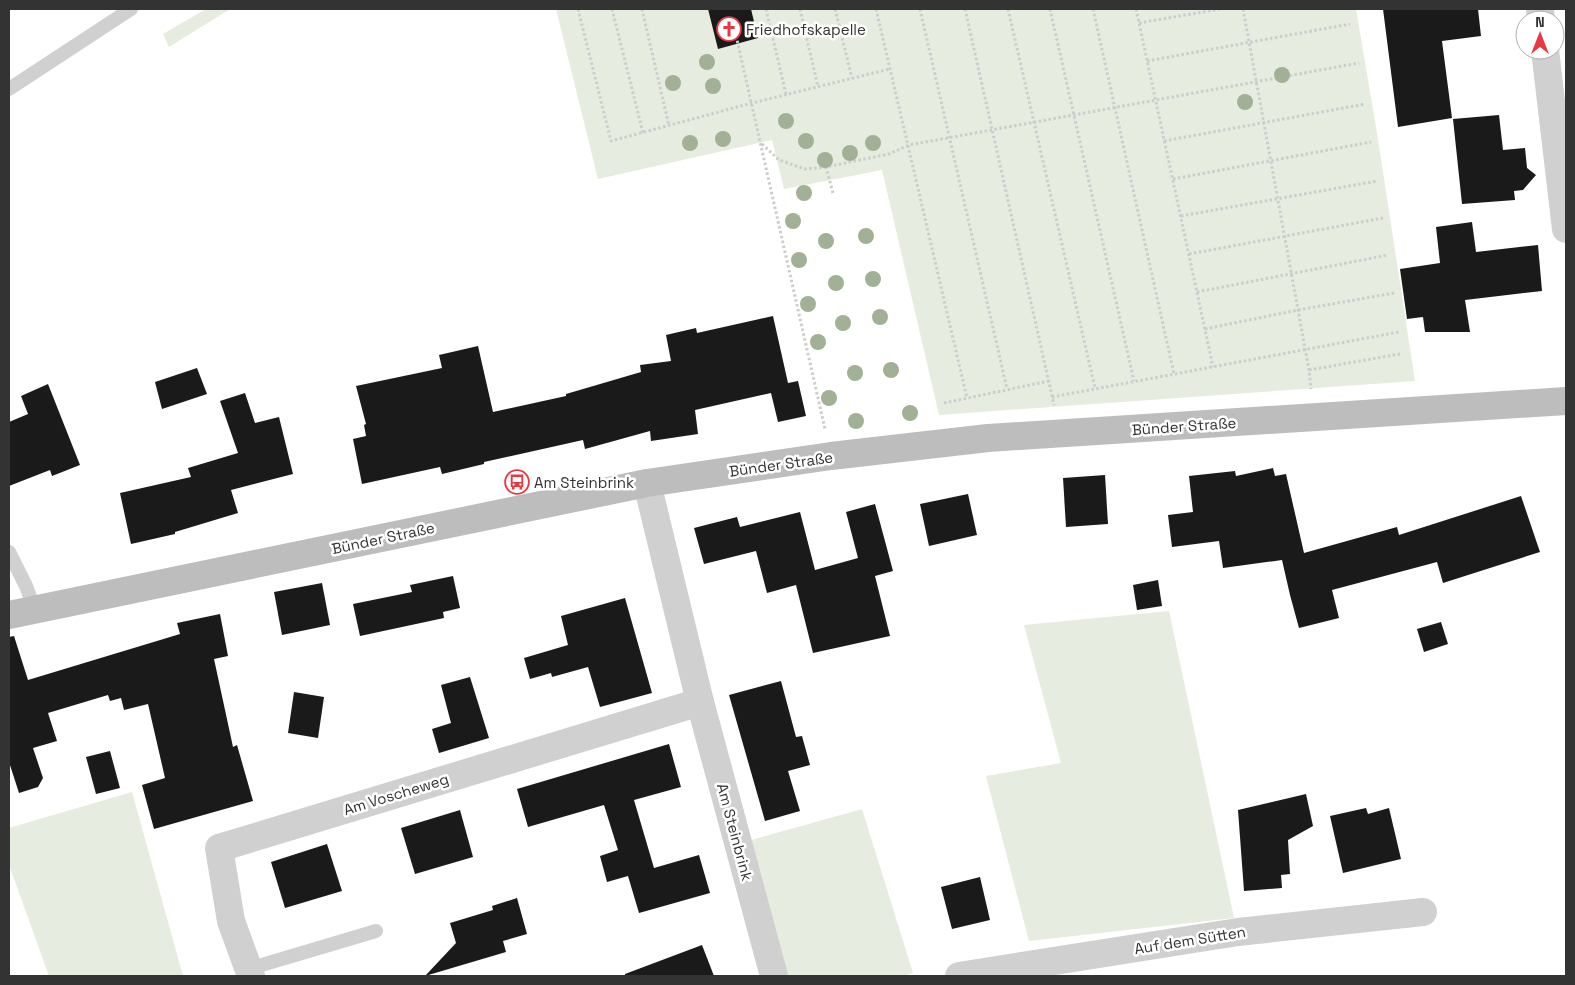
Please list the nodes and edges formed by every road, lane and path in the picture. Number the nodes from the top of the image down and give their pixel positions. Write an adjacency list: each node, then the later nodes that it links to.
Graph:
1 (130, 9): 28 (lane)
2 (578, 9): 39 (path)
3 (612, 9): 39 (path)
4 (642, 9): 37 (path)
5 (766, 9): 29 (path)
6 (800, 9): 27 (path)
7 (835, 9): 25 (path)
8 (876, 9): 24 (path)
9 (920, 9): 40 (path)
10 (965, 9): 38 (path)
11 (1008, 9): 35 (path)
12 (1050, 9): 34 (path)
13 (1093, 9): 33 (path)
14 (1136, 9): 17 (path)
15 (1220, 9): 17 (path)
16 (1243, 9): 20 (path)
17 (1139, 23): 22 (path)
18 (1350, 24): 20 (path)
19 (735, 31): 31 (path)
20 (1248, 42): 22 (path); 26 (path)
21 (1545, 60): 53 (street)
22 (1147, 61): 30 (path)
23 (1359, 63): 26 (path)
24 (890, 69): 25 (path); 44 (path)
25 (852, 78): 27 (path)
26 (1255, 82): 30 (path); 36 (path)
27 (818, 87): 29 (path)
28 (9, 89)
29 (786, 94): 31 (path)
30 (1155, 100): 33 (path); 41 (path)
31 (752, 103): 37 (path); 43 (path)
32 (1365, 104): 36 (path)
33 (1115, 108): 34 (path); 67 (path)
34 (1074, 115): 35 (path); 69 (path)
35 (1034, 122): 38 (path); 70 (path)
36 (1263, 122): 41 (path); 45 (path)
37 (669, 126): 39 (path)
38 (992, 130): 40 (path); 68 (path)
39 (643, 133)
40 (950, 138): 44 (path); 71 (path)
41 (1164, 140): 47 (path)
42 (1371, 142): 45 (path)
43 (762, 144): 46 (path); 78 (path)
44 (909, 145): 46 (path); 74 (path)
45 (1270, 160): 47 (path); 50 (path)
46 (826, 166): 49 (path)
47 (1173, 179): 51 (path)
48 (1377, 181): 50 (path)
49 (833, 194)
50 (1277, 198): 51 (path); 54 (path)
51 (1181, 216): 55 (path)
52 (1383, 218): 54 (path)
53 (1566, 229)
54 (1284, 236): 55 (path); 57 (path)
55 (1189, 254): 58 (path)
56 (1388, 255): 57 (path)
57 (1291, 273): 58 (path); 60 (path)
58 (1197, 292): 61 (path)
59 (1394, 293): 60 (path)
60 (1298, 310): 61 (path); 63 (path)
61 (1205, 329): 65 (path)
62 (1399, 332): 63 (path)
63 (1306, 349): 65 (path); 66 (path)
64 (1400, 354): 66 (path)
65 (1213, 367): 67 (path)
66 (1309, 370): 72 (path)
67 (1174, 374): 69 (path)
68 (1048, 381): 71 (path); 73 (path)
69 (1134, 381): 70 (path)
70 (1095, 388): 73 (path)
71 (1006, 389): 74 (path)
72 (1311, 393)
73 (1052, 396): 77 (path)
74 (967, 398): 76 (path)
75 (1566, 401): 78 (main road, Bünder Straße)
76 (944, 403)
77 (1055, 411)
78 (831, 456): 79 (main road, Bünder Straße)
79 (647, 483): 81 (main road, Bünder Straße); 83 (street, Am Steinbrink)
80 (9, 552): 81 (lane)
81 (35, 610): 82 (main road, Bünder Straße)
82 (9, 615)
83 (700, 702): 86 (street, Am Voscheweg); 87 (street, Am Steinbrink)
84 (1423, 912): 88 (street, Auf dem Sütten)
85 (376, 931): 86 (lane)
86 (250, 973)
87 (774, 976)
88 (959, 976)

